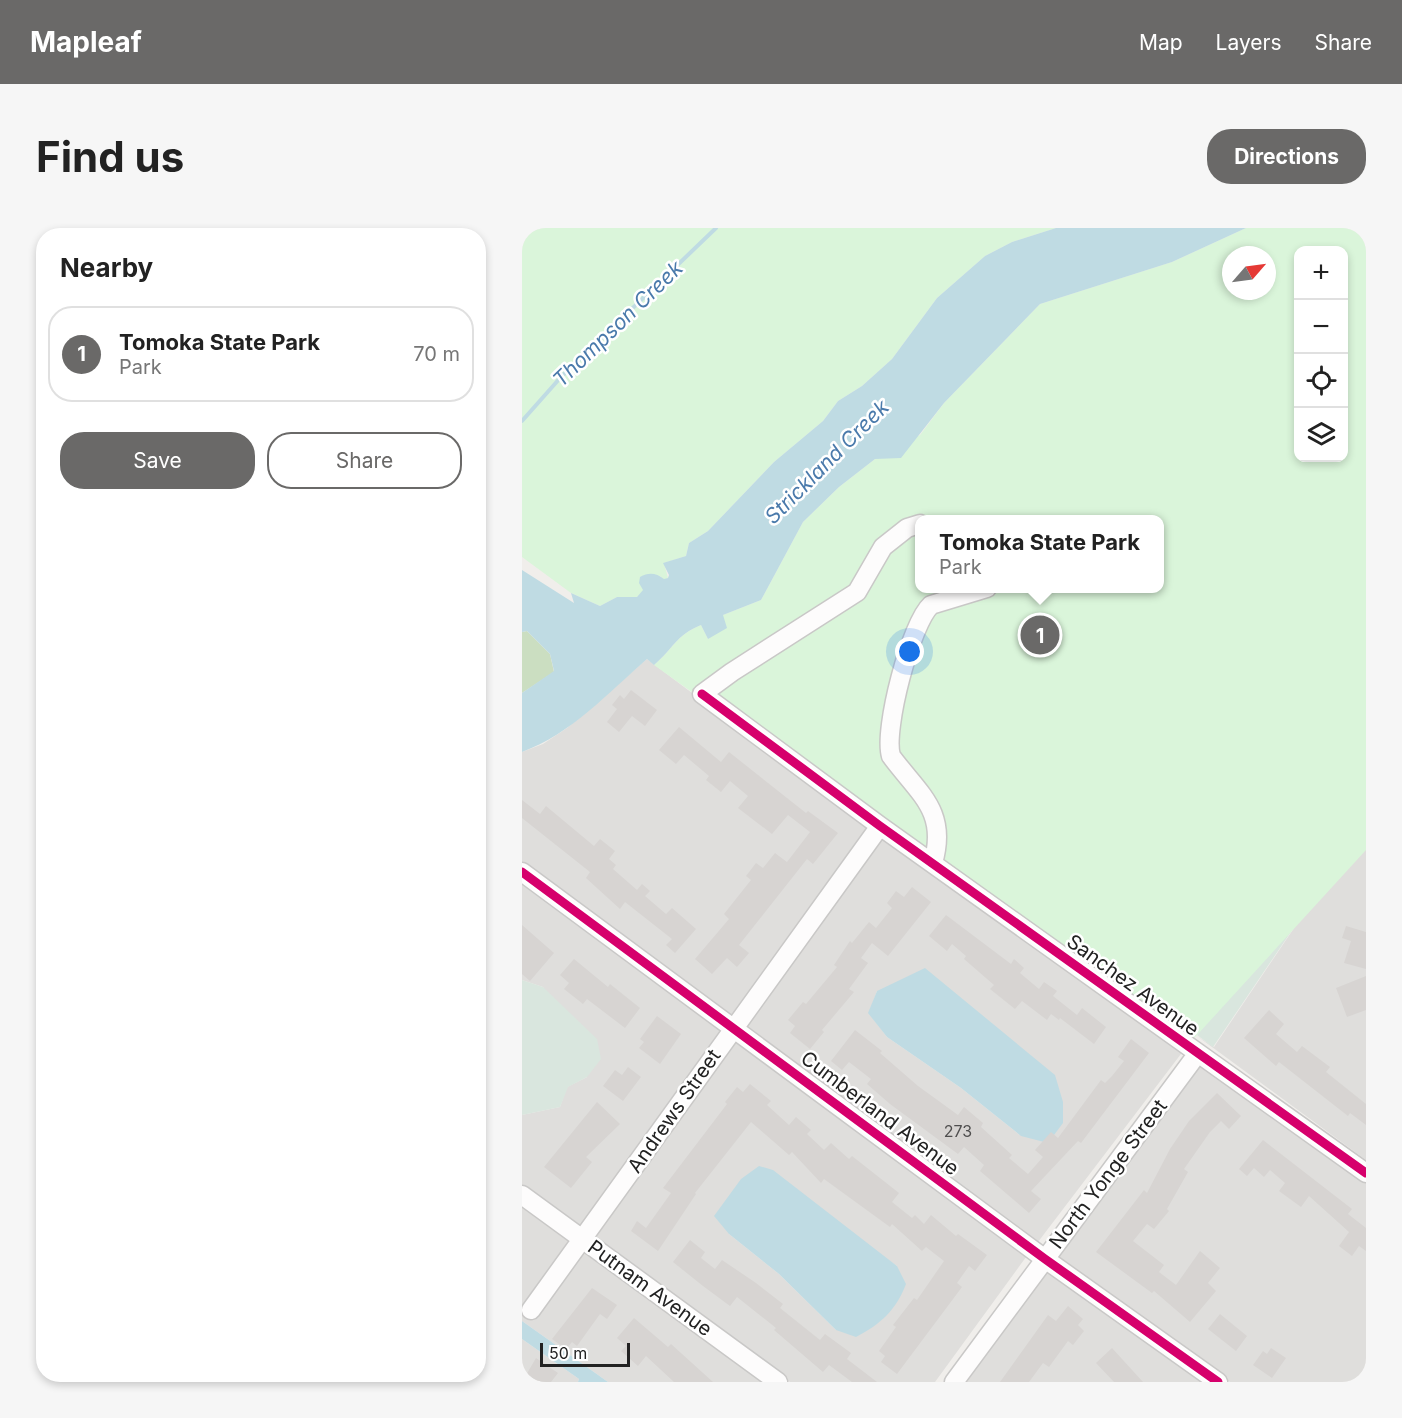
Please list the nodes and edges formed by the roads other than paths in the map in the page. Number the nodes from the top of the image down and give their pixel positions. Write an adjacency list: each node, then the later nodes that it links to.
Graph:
1 (915, 526): 3 (street, Sanchez Avenue)
2 (971, 593): 4 (street)
3 (880, 826): 4 (street, Sanchez Avenue); 6 (street, Andrews Street)
4 (933, 863): 7 (street, Sanchez Avenue)
5 (522, 872): 6 (street, Cumberland Avenue)
6 (734, 1027): 10 (street, Andrews Street); 11 (street, Cumberland Avenue)
7 (1198, 1053): 8 (street, Sanchez Avenue); 11 (street, North Yonge Street)
8 (1366, 1173)
9 (522, 1195): 10 (street, Putnam Avenue)
10 (584, 1240): 12 (street, Andrews Street); 13 (street, Putnam Avenue)
11 (1045, 1259): 14 (street, North Yonge Street); 15 (street, Cumberland Avenue)
12 (531, 1310)
13 (778, 1382)
14 (954, 1382)
15 (1218, 1382)

